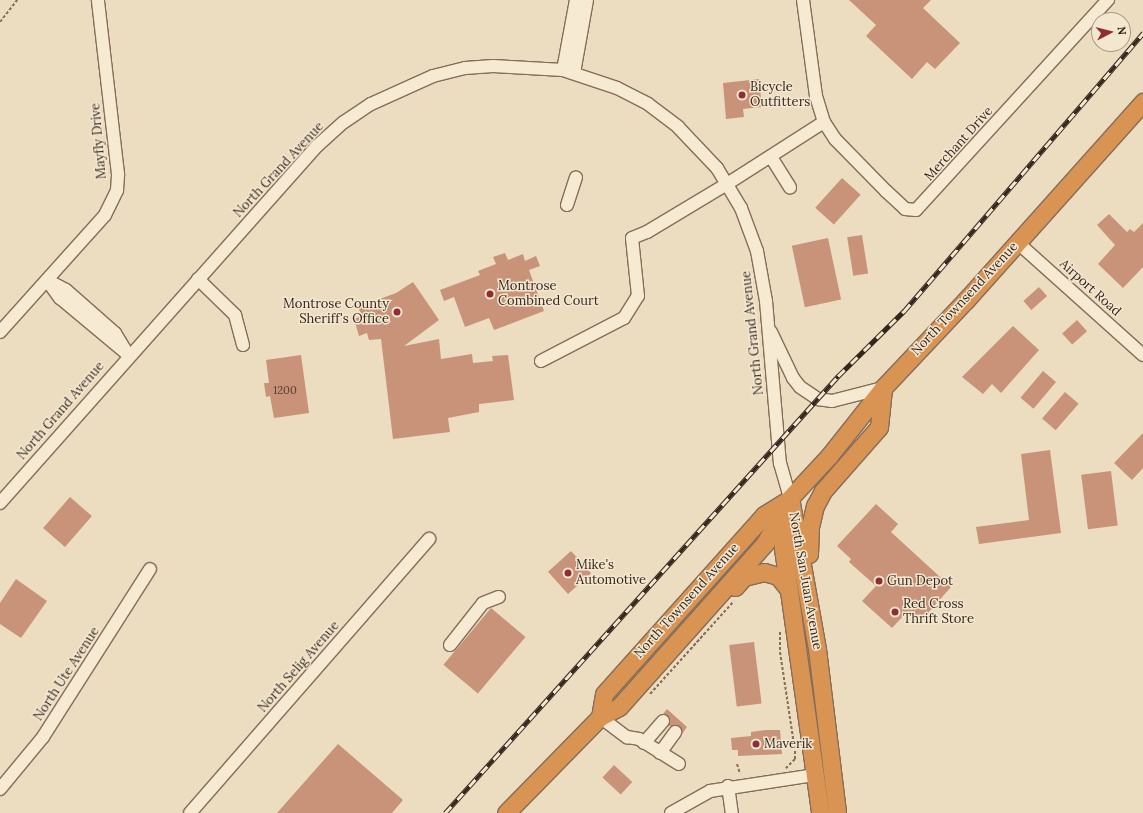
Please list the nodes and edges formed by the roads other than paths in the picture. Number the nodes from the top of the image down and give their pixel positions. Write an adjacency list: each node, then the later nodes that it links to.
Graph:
1 (98, 0): 16 (street, Mayfly Drive)
2 (576, 0): 6 (street)
3 (587, 0): 6 (street)
4 (803, 0): 8 (street, Merchant Drive)
5 (1108, 0): 8 (street, Merchant Drive)
6 (569, 72): 11 (street, North Grand Avenue); 15 (street, North Grand Avenue)
7 (1143, 102): 14 (highway, North Townsend Avenue)
8 (824, 122): 9 (street)
9 (771, 156): 11 (street); 12 (street)
10 (576, 177): 13 (street)
11 (727, 184): 17 (street, North Grand Avenue); 22 (street)
12 (790, 188)
13 (567, 205)
14 (1017, 242): 20 (street, Airport Road); 23 (highway, North Townsend Avenue)
15 (198, 279): 19 (street); 21 (street, North Grand Avenue)
16 (47, 280): 18 (street, Mayfly Drive); 21 (street)
17 (768, 326): 23 (street); 24 (street, North Grand Avenue)
18 (0, 332)
19 (244, 345)
20 (1143, 355)
21 (129, 356): 25 (street, North Grand Avenue)
22 (541, 361)
23 (883, 388): 24 (highway, North Townsend Avenue); 32 (highway)
24 (790, 498): 28 (highway, North San Juan Avenue); 30 (highway, North Townsend Avenue); 32 (highway, North San Juan Avenue); 35 (highway, North Townsend Avenue)
25 (0, 503)
26 (429, 539): 44 (street, North Selig Avenue)
27 (150, 569): 43 (street, North Ute Avenue)
28 (788, 589): 30 (highway); 34 (highway, North San Juan Avenue)
29 (499, 597): 31 (street)
30 (675, 644): 35 (highway, North Townsend Avenue)
31 (450, 645)
32 (817, 649): 33 (highway, North San Juan Avenue)
33 (824, 703): 34 (street); 49 (highway, North San Juan Avenue)
34 (804, 706): 41 (highway, North San Juan Avenue)
35 (600, 717): 38 (street); 45 (highway, North Townsend Avenue)
36 (663, 721): 38 (street)
37 (675, 732): 39 (street)
38 (644, 743): 39 (street)
39 (660, 753): 40 (street)
40 (679, 764)
41 (814, 775): 42 (street); 48 (highway, North San Juan Avenue)
42 (728, 786): 46 (street); 47 (street)
43 (0, 789)
44 (190, 813)
45 (506, 813)
46 (671, 813)
47 (732, 813)
48 (820, 813)
49 (837, 813)

